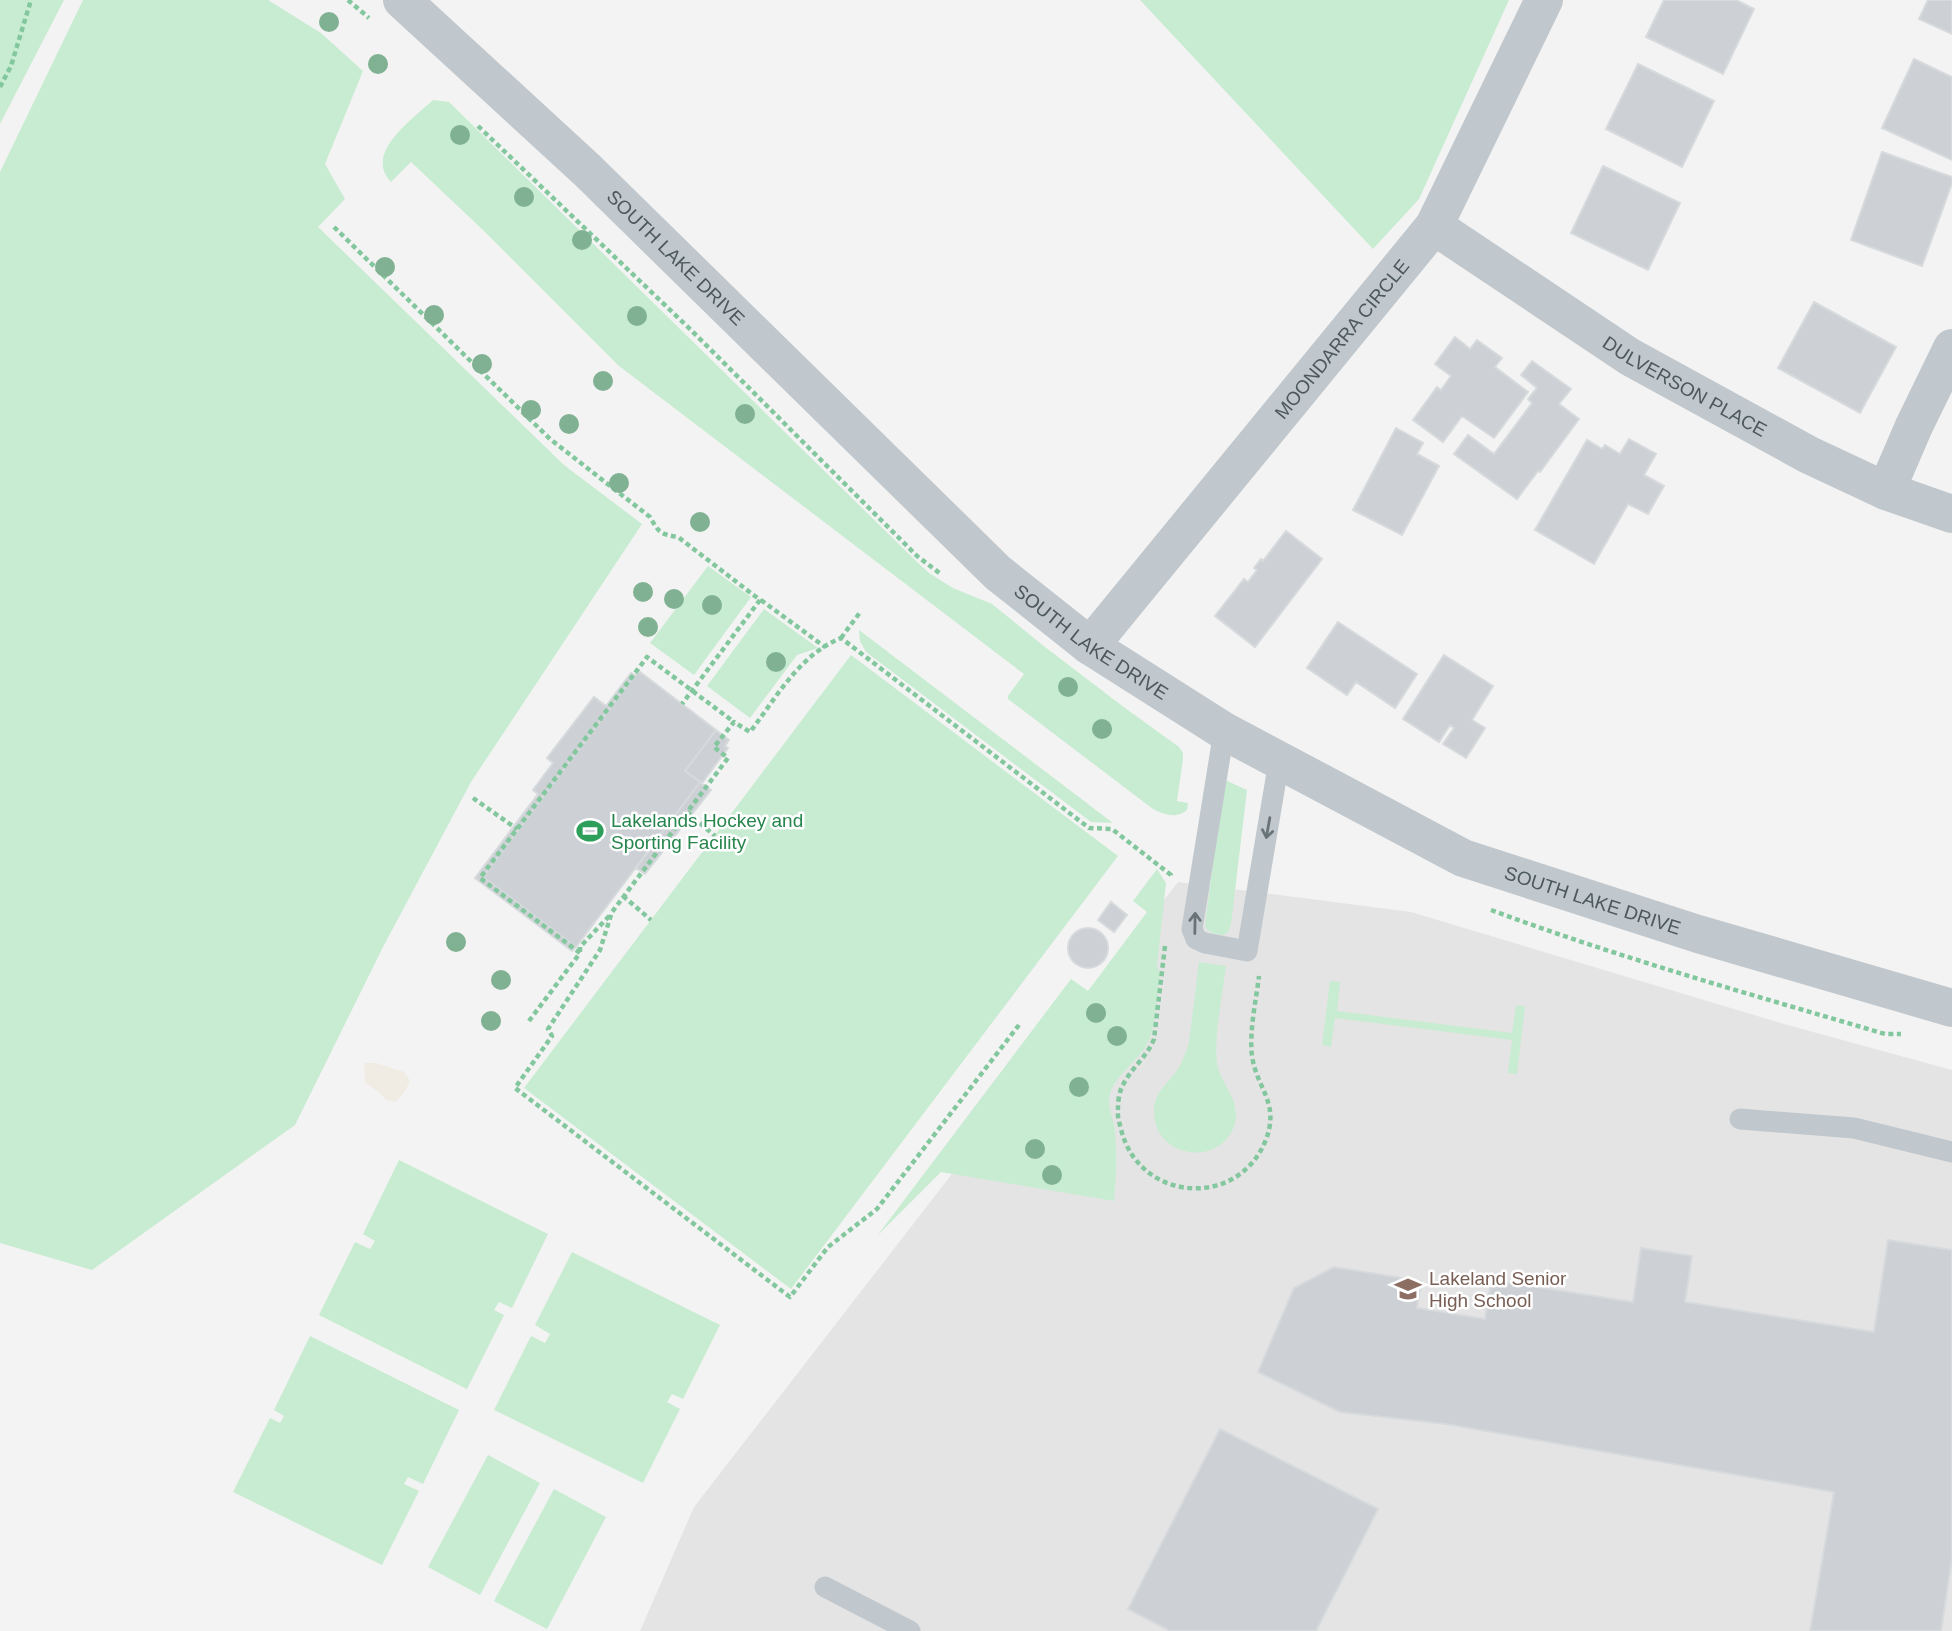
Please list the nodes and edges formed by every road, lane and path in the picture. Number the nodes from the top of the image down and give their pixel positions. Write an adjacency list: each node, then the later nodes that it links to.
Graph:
1 (31, 0): 4 (path)
2 (402, 0): 13 (street, SOUTH LAKE DRIVE)
3 (1544, 0): 5 (street, MOONDARRA CIRCLE)
4 (0, 87)
5 (1434, 226): 8 (street, DULVERSON PLACE); 13 (street, MOONDARRA CIRCLE)
6 (334, 227): 10 (path)
7 (1952, 348): 8 (street)
8 (1886, 491): 9 (street, DULVERSON PLACE)
9 (1952, 513)
10 (760, 600): 14 (path); 15 (path)
11 (860, 611): 12 (path)
12 (841, 638): 14 (path); 24 (path)
13 (1090, 646): 18 (street, SOUTH LAKE DRIVE)
14 (825, 647): 17 (path)
15 (692, 690): 16 (path); 17 (path); 22 (path)
16 (681, 704)
17 (734, 722): 21 (path)
18 (1224, 731): 19 (street, SOUTH LAKE DRIVE); 19 (lane, one-way to 18)
19 (1279, 761): 32 (street, SOUTH LAKE DRIVE)
20 (473, 798): 22 (path)
21 (687, 812): 23 (path); 25 (path)
22 (517, 829): 30 (path)
23 (715, 836)
24 (1171, 887)
25 (623, 896): 27 (path); 28 (path)
26 (1488, 909): 35 (path)
27 (612, 912): 30 (path); 34 (path)
28 (651, 920)
29 (1167, 935): 31 (path)
30 (580, 953): 33 (path)
31 (1259, 976)
32 (1952, 1008)
33 (529, 1021)
34 (1018, 1025)
35 (1905, 1034)
36 (1740, 1119): 37 (lane)
37 (1952, 1152)
38 (825, 1587): 39 (lane)
39 (910, 1631)

